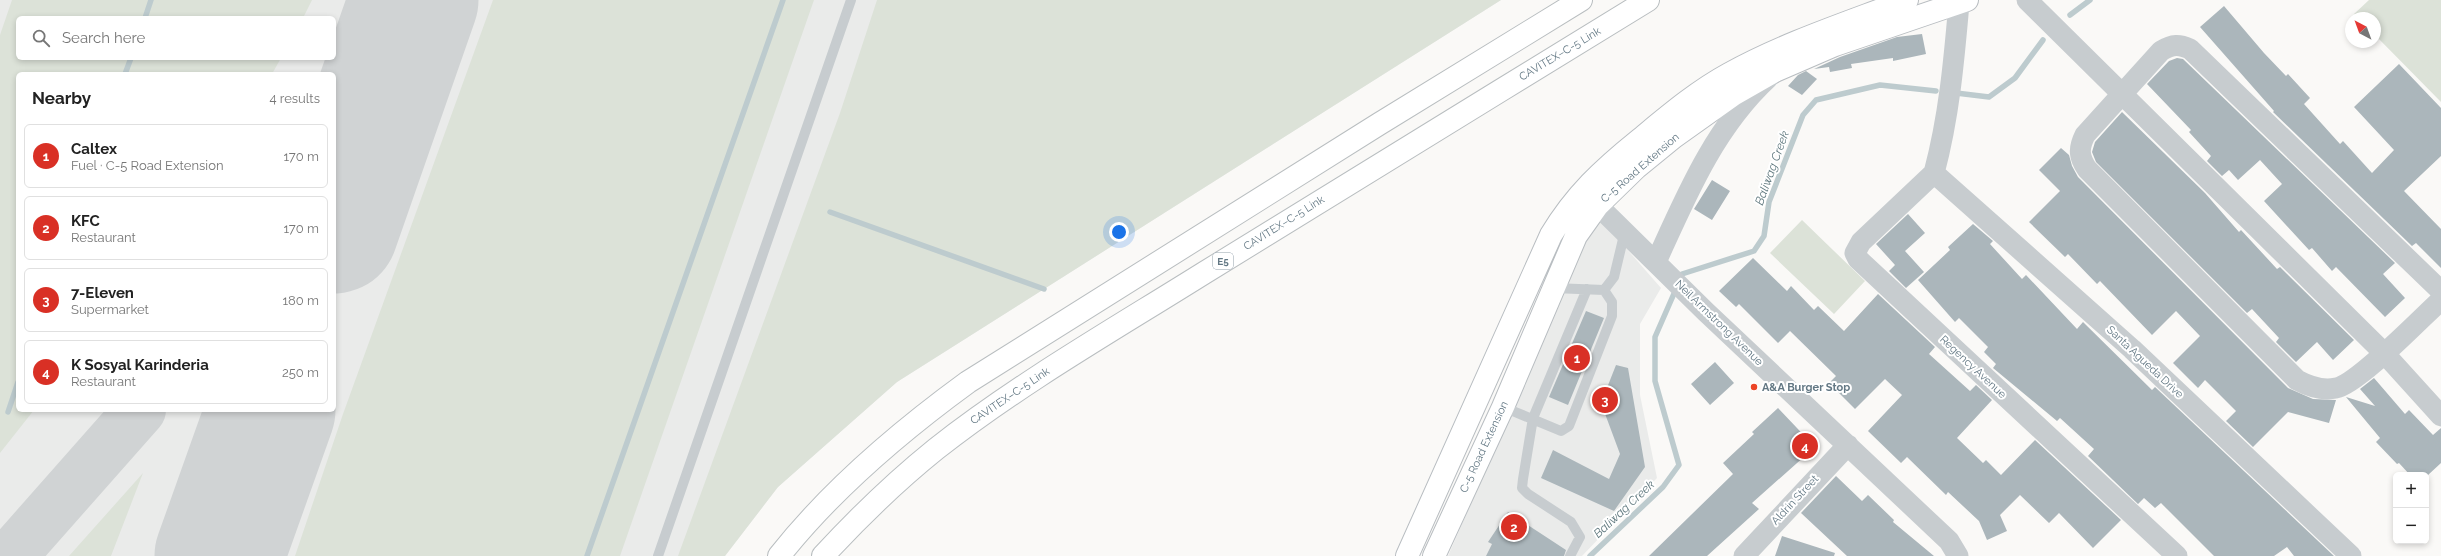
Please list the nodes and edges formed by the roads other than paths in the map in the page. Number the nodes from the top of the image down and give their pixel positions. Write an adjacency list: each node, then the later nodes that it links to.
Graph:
1 (851, 0): 23 (lane)
2 (1581, 0): 24 (main road)
3 (1648, 0): 25 (main road, CAVITEX–C-5 Link / E5)
4 (1908, 0): 10 (main road, C-5 Road Extension)
5 (2027, 0): 8 (street)
6 (1963, 2): 7 (main road, C-5 Road Extension); 9 (street)
7 (1775, 71): 10 (main road, C-5 Road Extension); 12 (street)
8 (2123, 95): 16 (street); 18 (street); 18 (street)
9 (1934, 173): 31 (street, Regency Avenue); 32 (street, Santa Agueda Drive)
10 (1590, 198): 11 (street, Neil Armstrong Avenue); 13 (main road, C-5 Road Extension); 26 (main road, C-5 Road Extension)
11 (1625, 231): 12 (street, Neil Armstrong Avenue); 15 (lane)
12 (1656, 262): 22 (street, Neil Armstrong Avenue)
13 (1553, 288): 14 (lane); 19 (main road, C-5 Road Extension)
14 (1587, 289): 15 (lane); 21 (lane)
15 (1604, 290): 21 (lane)
16 (2441, 291)
17 (2441, 300): 18 (street)
18 (2384, 353): 20 (street)
19 (1503, 407): 21 (lane); 27 (main road, C-5 Road Extension)
20 (2441, 416)
21 (1533, 418): 28 (lane)
22 (1848, 446): 29 (street, Aldrin Street); 30 (street, Neil Armstrong Avenue)
23 (658, 556)
24 (778, 556)
25 (823, 556)
26 (1407, 556)
27 (1434, 556)
28 (1570, 556)
29 (1744, 556)
30 (1958, 556)
31 (2177, 556)
32 (2350, 556)

